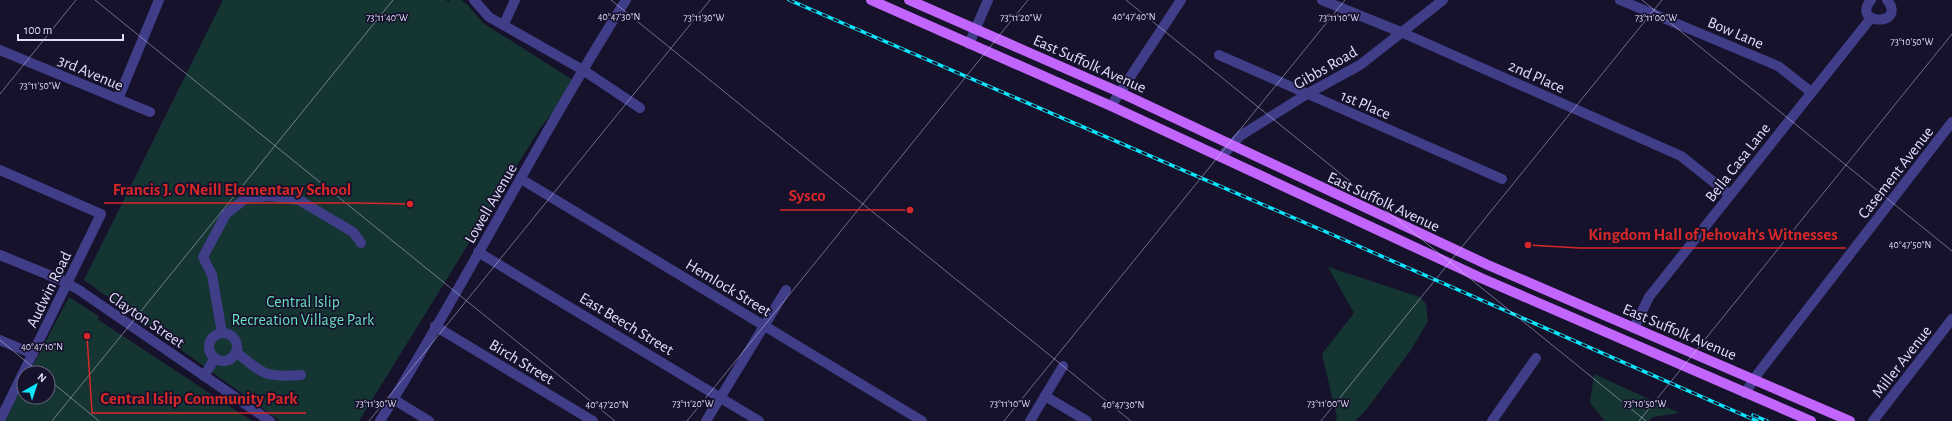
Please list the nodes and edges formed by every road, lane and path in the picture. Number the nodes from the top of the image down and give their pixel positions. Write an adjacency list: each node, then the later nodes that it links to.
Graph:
1 (159, 0): 25 (street)
2 (474, 0): 15 (street)
3 (515, 0): 15 (street)
4 (626, 0): 21 (street, Lowell Avenue)
5 (871, 0): 18 (main road, East Suffolk Avenue)
6 (909, 0): 16 (main road, East Suffolk Avenue)
7 (988, 0): 16 (street)
8 (1181, 0): 22 (street)
9 (1322, 0): 17 (street, 2nd Place)
10 (1443, 0): 17 (street, Gibbs Road)
11 (1620, 0): 23 (street, Bow Lane)
12 (1871, 0): 14 (street)
13 (1887, 0): 14 (street)
14 (1871, 18): 23 (street, Bella Casa Lane)
15 (504, 24): 21 (street)
16 (976, 29): 18 (street); 22 (main road, East Suffolk Avenue)
17 (1403, 33): 24 (street, Gibbs Road); 35 (street, 2nd Place)
18 (969, 44): 26 (main road, East Suffolk Avenue)
19 (0, 50): 25 (street, 3rd Avenue)
20 (1219, 55): 24 (street, 1st Place)
21 (583, 70): 27 (street); 33 (street, Lowell Avenue)
22 (1119, 92): 26 (street); 30 (main road, East Suffolk Avenue)
23 (1811, 92): 35 (street, Bella Casa Lane)
24 (1306, 94): 30 (street, Gibbs Road); 34 (street, 1st Place)
25 (118, 100): 28 (street, 3rd Avenue)
26 (1111, 106): 31 (main road, East Suffolk Avenue)
27 (640, 108)
28 (150, 112)
29 (1952, 122): 54 (street, Casement Avenue)
30 (1231, 145): 31 (street, Gibbs Road); 44 (main road, East Suffolk Avenue)
31 (1221, 157): 55 (main road, East Suffolk Avenue)
32 (0, 170): 39 (street, Audwin Road)
33 (521, 179): 37 (street, Lowell Avenue); 43 (street, Hemlock Street)
34 (1502, 179)
35 (1730, 195): 44 (street, Bella Casa Lane)
36 (361, 243): 45 (street)
37 (478, 252): 42 (street, Lowell Avenue); 57 (street, East Beech Street)
38 (0, 255): 39 (street, Clayton Street)
39 (67, 283): 48 (street, Audwin Road); 53 (street, Clayton Street)
40 (786, 290): 43 (street)
41 (1952, 319): 72 (street, Miller Avenue)
42 (435, 326): 58 (street, Lowell Avenue); 63 (street, Birch Street)
43 (764, 326): 57 (street); 66 (street, Hemlock Street)
44 (1634, 328): 54 (main road, East Suffolk Avenue)
45 (222, 333): 47 (street); 49 (street)
46 (0, 340): 48 (street)
47 (236, 352): 49 (street); 52 (street)
48 (33, 354): 59 (street, Audwin Road)
49 (216, 358): 53 (street)
50 (1536, 358): 69 (street)
51 (1063, 366): 56 (street)
52 (301, 375)
53 (204, 376): 60 (street, Clayton Street)
54 (1753, 379): 55 (street, Casement Avenue); 71 (main road, East Suffolk Avenue)
55 (1746, 393): 70 (main road, East Suffolk Avenue)
56 (1045, 396): 67 (street); 68 (street)
57 (721, 398): 64 (street); 65 (street, East Beech Street)
58 (393, 400): 61 (street, Lowell Avenue); 62 (street)
59 (0, 420)
60 (270, 421)
61 (380, 421)
62 (428, 421)
63 (593, 421)
64 (706, 421)
65 (759, 421)
66 (922, 421)
67 (1030, 421)
68 (1087, 421)
69 (1492, 421)
70 (1811, 421)
71 (1850, 421)
72 (1873, 421)

